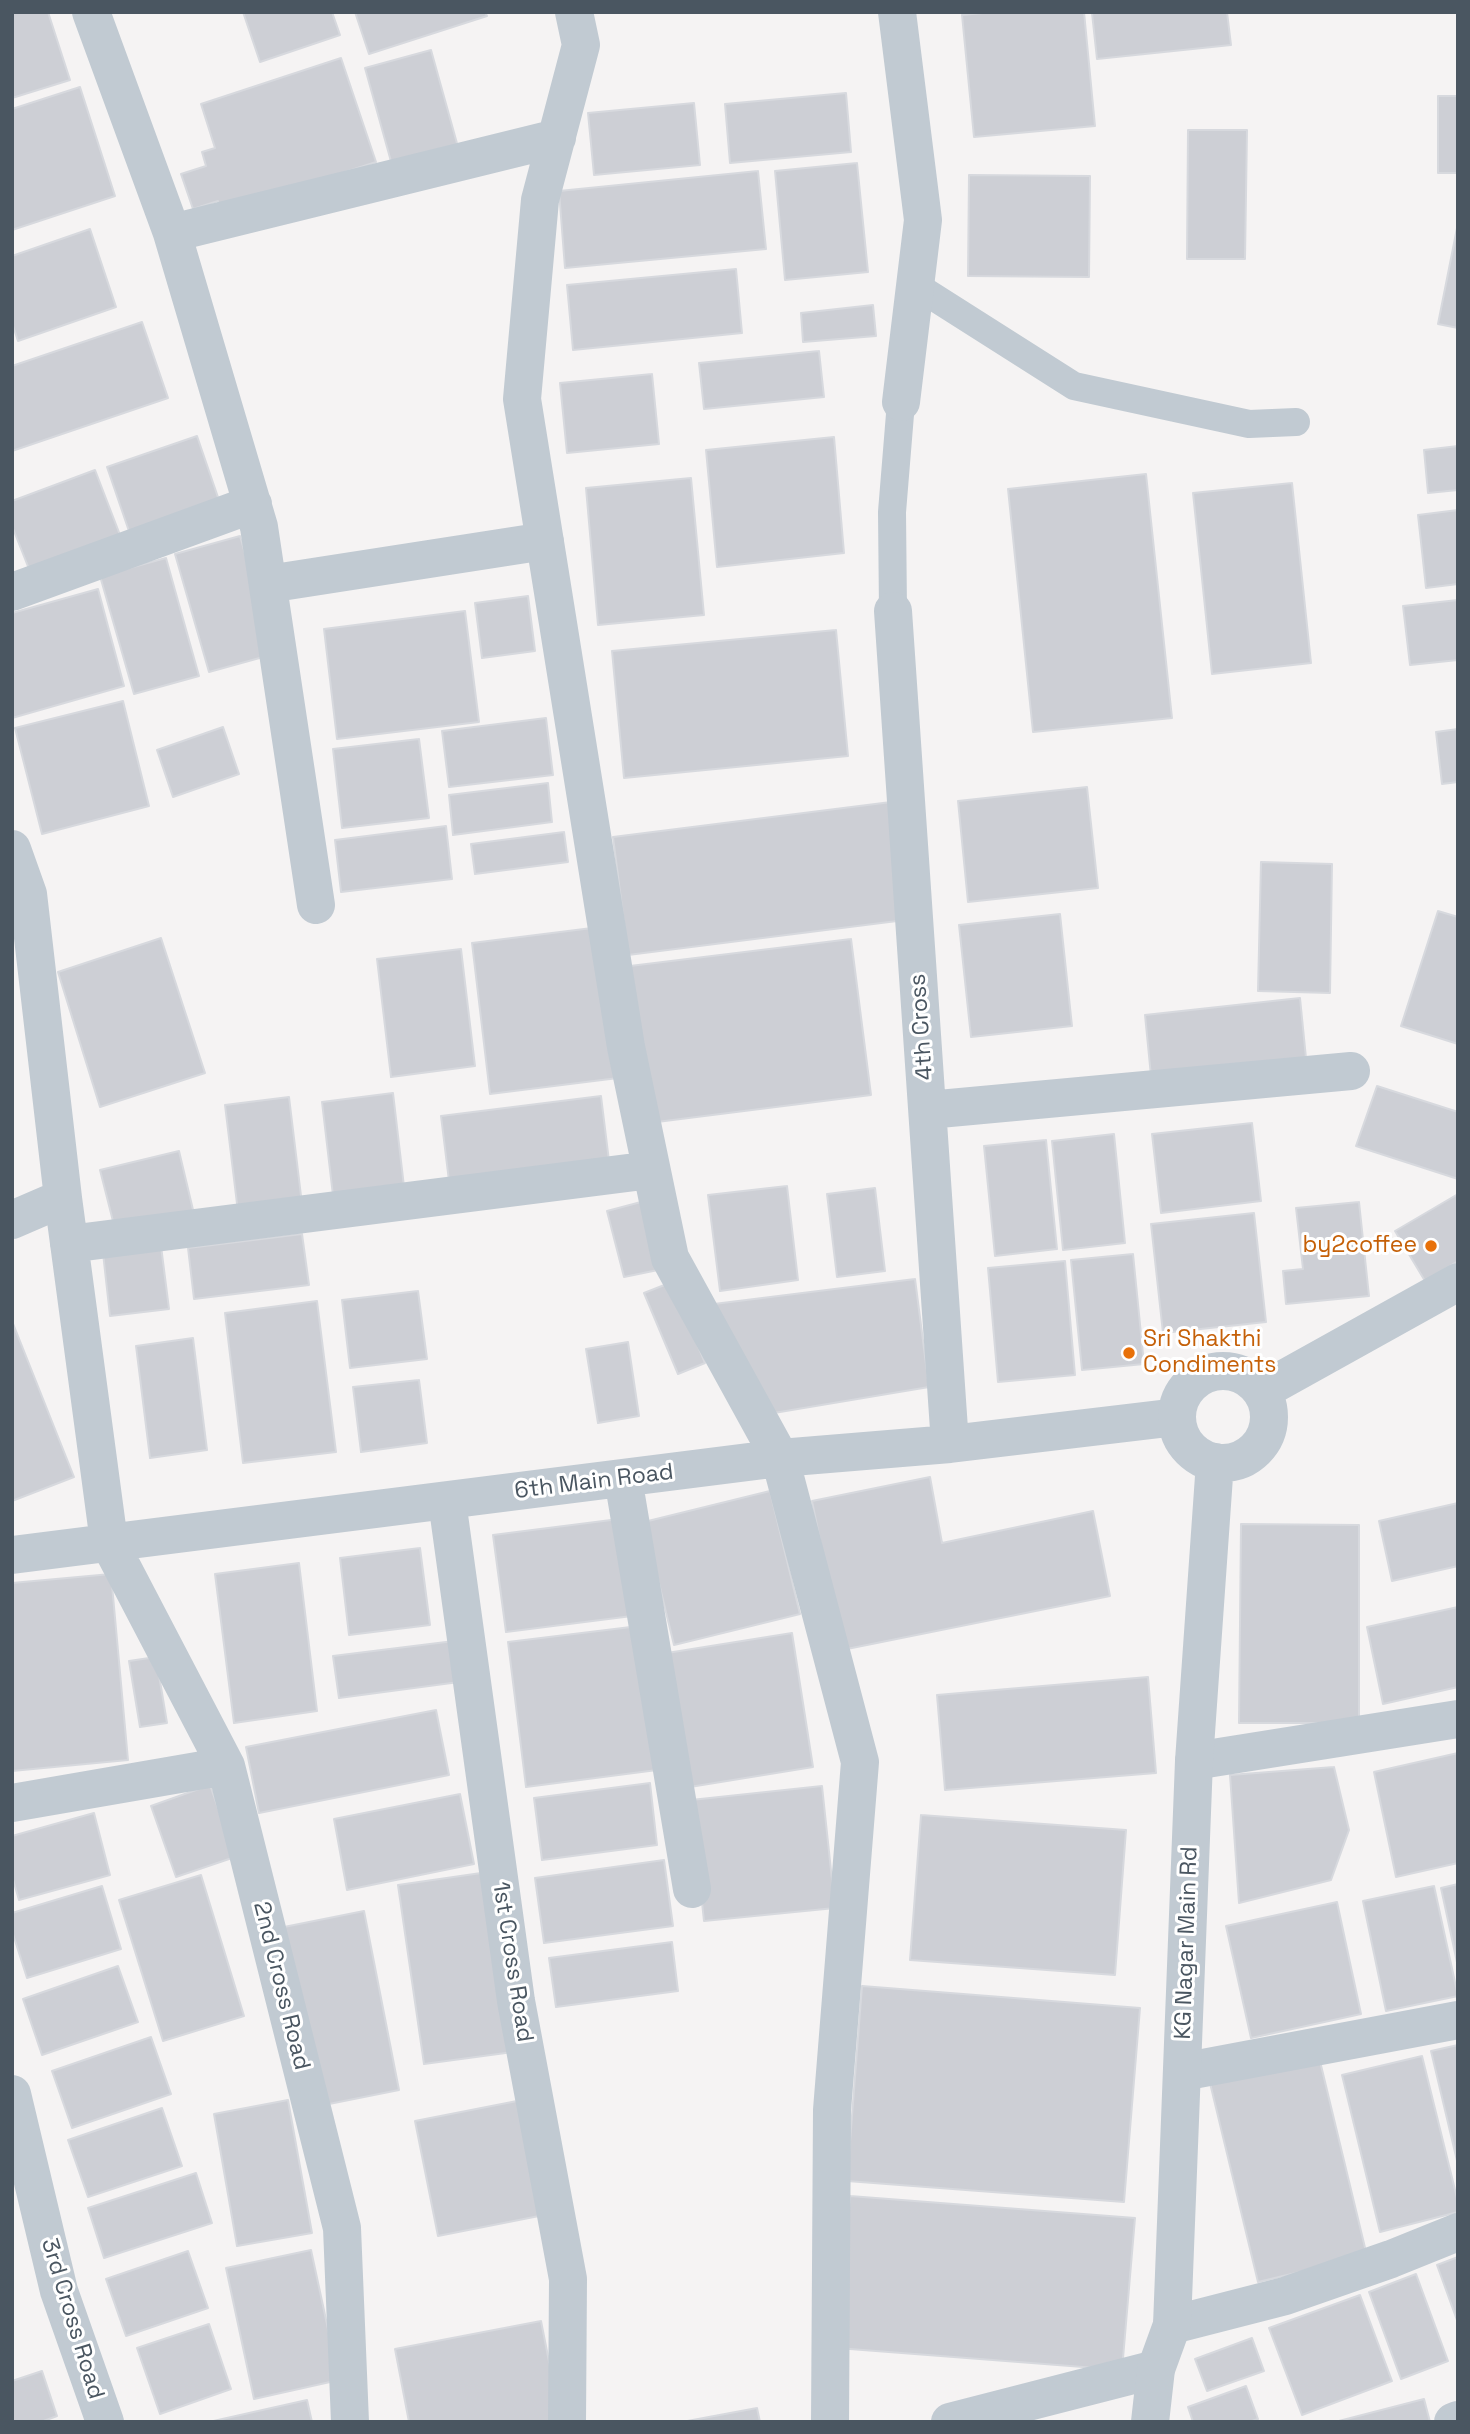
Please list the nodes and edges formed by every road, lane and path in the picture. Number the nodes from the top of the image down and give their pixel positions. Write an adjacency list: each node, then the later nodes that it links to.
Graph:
1 (91, 12): 5 (street)
2 (575, 12): 4 (street)
3 (897, 12): 6 (street)
4 (557, 138): 5 (street); 10 (street)
5 (172, 233): 9 (street)
6 (915, 285): 7 (street); 8 (lane)
7 (901, 402): 13 (lane)
8 (1296, 422)
9 (253, 504): 11 (street); 12 (street)
10 (545, 541): 11 (street); 19 (street)
11 (268, 584): 16 (street)
12 (12, 592)
13 (893, 611): 18 (street, 4th Cross)
14 (12, 849): 15 (street, 2nd Cross Road)
15 (20, 898): 20 (street, 2nd Cross Road)
16 (316, 905)
17 (1351, 1071): 18 (street)
18 (928, 1110): 26 (street, 4th Cross)
19 (651, 1170): 22 (street); 27 (street)
20 (63, 1198): 21 (street); 22 (street, 2nd Cross Road)
21 (12, 1220)
22 (69, 1244): 31 (street, 2nd Cross Road)
23 (1458, 1282): 24 (street)
24 (1262, 1391): 25 (street); 28 (street)
25 (1177, 1418): 26 (street, 6th Main Road); 28 (street)
26 (950, 1444): 27 (street, 6th Main Road)
27 (780, 1458): 29 (street, 6th Main Road); 48 (street)
28 (1215, 1462): 34 (street, KG Nagar Main Rd)
29 (622, 1478): 30 (street, 6th Main Road); 37 (street)
30 (447, 1501): 31 (street, 6th Main Road); 47 (street, 1st Cross Road)
31 (109, 1542): 32 (street, 6th Main Road); 35 (street, 2nd Cross Road)
32 (12, 1555)
33 (1458, 1720): 34 (street)
34 (1194, 1761): 39 (street, KG Nagar Main Rd)
35 (226, 1766): 36 (street); 46 (street, 2nd Cross Road)
36 (12, 1803)
37 (692, 1889)
38 (1458, 2020): 39 (street)
39 (1182, 2072): 42 (street, KG Nagar Main Rd)
40 (12, 2094): 44 (street, 3rd Cross Road)
41 (1458, 2232): 42 (street)
42 (1172, 2325): 43 (street, KG Nagar Main Rd)
43 (1156, 2369): 49 (street); 50 (street, KG Nagar Main Rd)
44 (95, 2419)
45 (1458, 2420): 51 (street)
46 (350, 2422)
47 (567, 2422)
48 (830, 2422)
49 (950, 2422)
50 (1150, 2422)
51 (1452, 2422)

